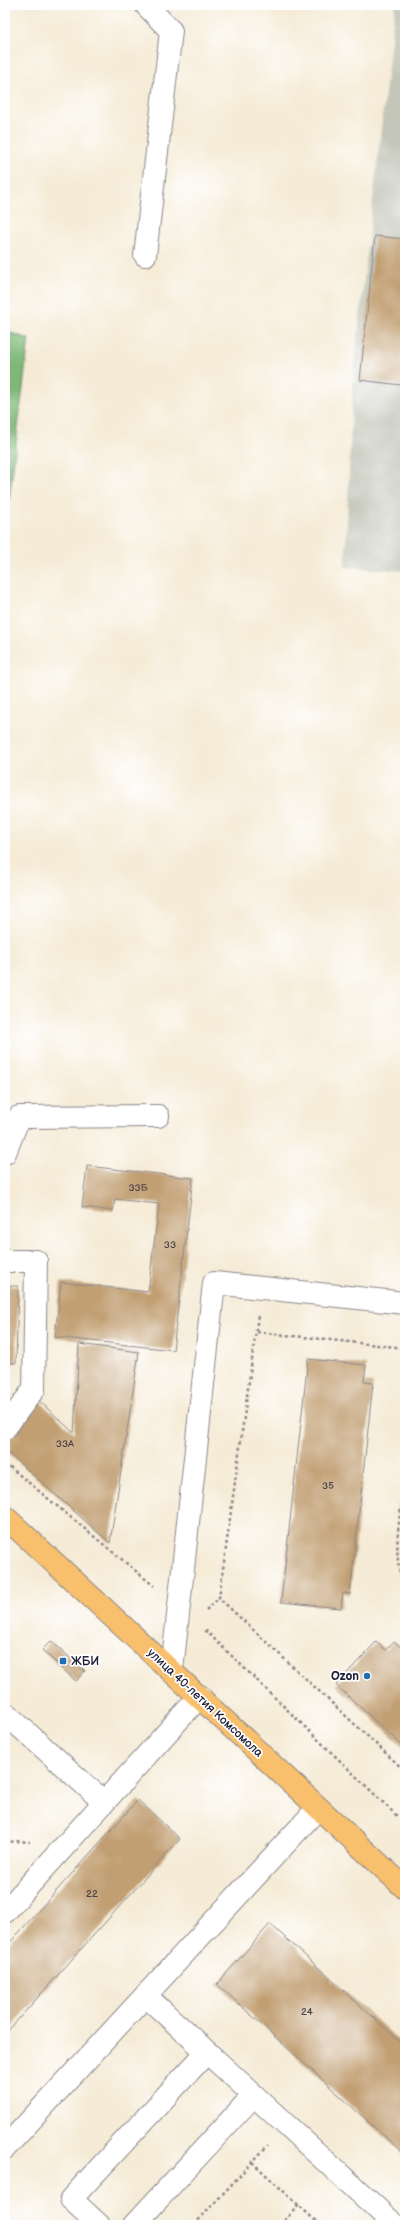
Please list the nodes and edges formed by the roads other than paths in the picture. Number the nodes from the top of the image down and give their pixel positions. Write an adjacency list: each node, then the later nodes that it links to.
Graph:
1 (146, 5): 2 (street)
2 (145, 256)
3 (158, 1116): 4 (street)
4 (5, 1153)
5 (5, 1261): 7 (street)
6 (405, 1303): 9 (street)
7 (5, 1428)
8 (5, 1517): 9 (main road, улица 40-летия Комсомола)
9 (172, 1670): 10 (main road, улица 40-летия Комсомола)
10 (200, 1696): 12 (street); 13 (main road, улица 40-летия Комсомола)
11 (5, 1713): 12 (street)
12 (104, 1802): 15 (street)
13 (318, 1808): 14 (main road, улица 40-летия Комсомола); 16 (street)
14 (405, 1888)
15 (5, 1912)
16 (146, 1996): 17 (street); 19 (street)
17 (207, 2052): 18 (street); 20 (street)
18 (254, 2095): 21 (street); 22 (street)
19 (5, 2148)
20 (99, 2225)
21 (134, 2225)
22 (395, 2225)

